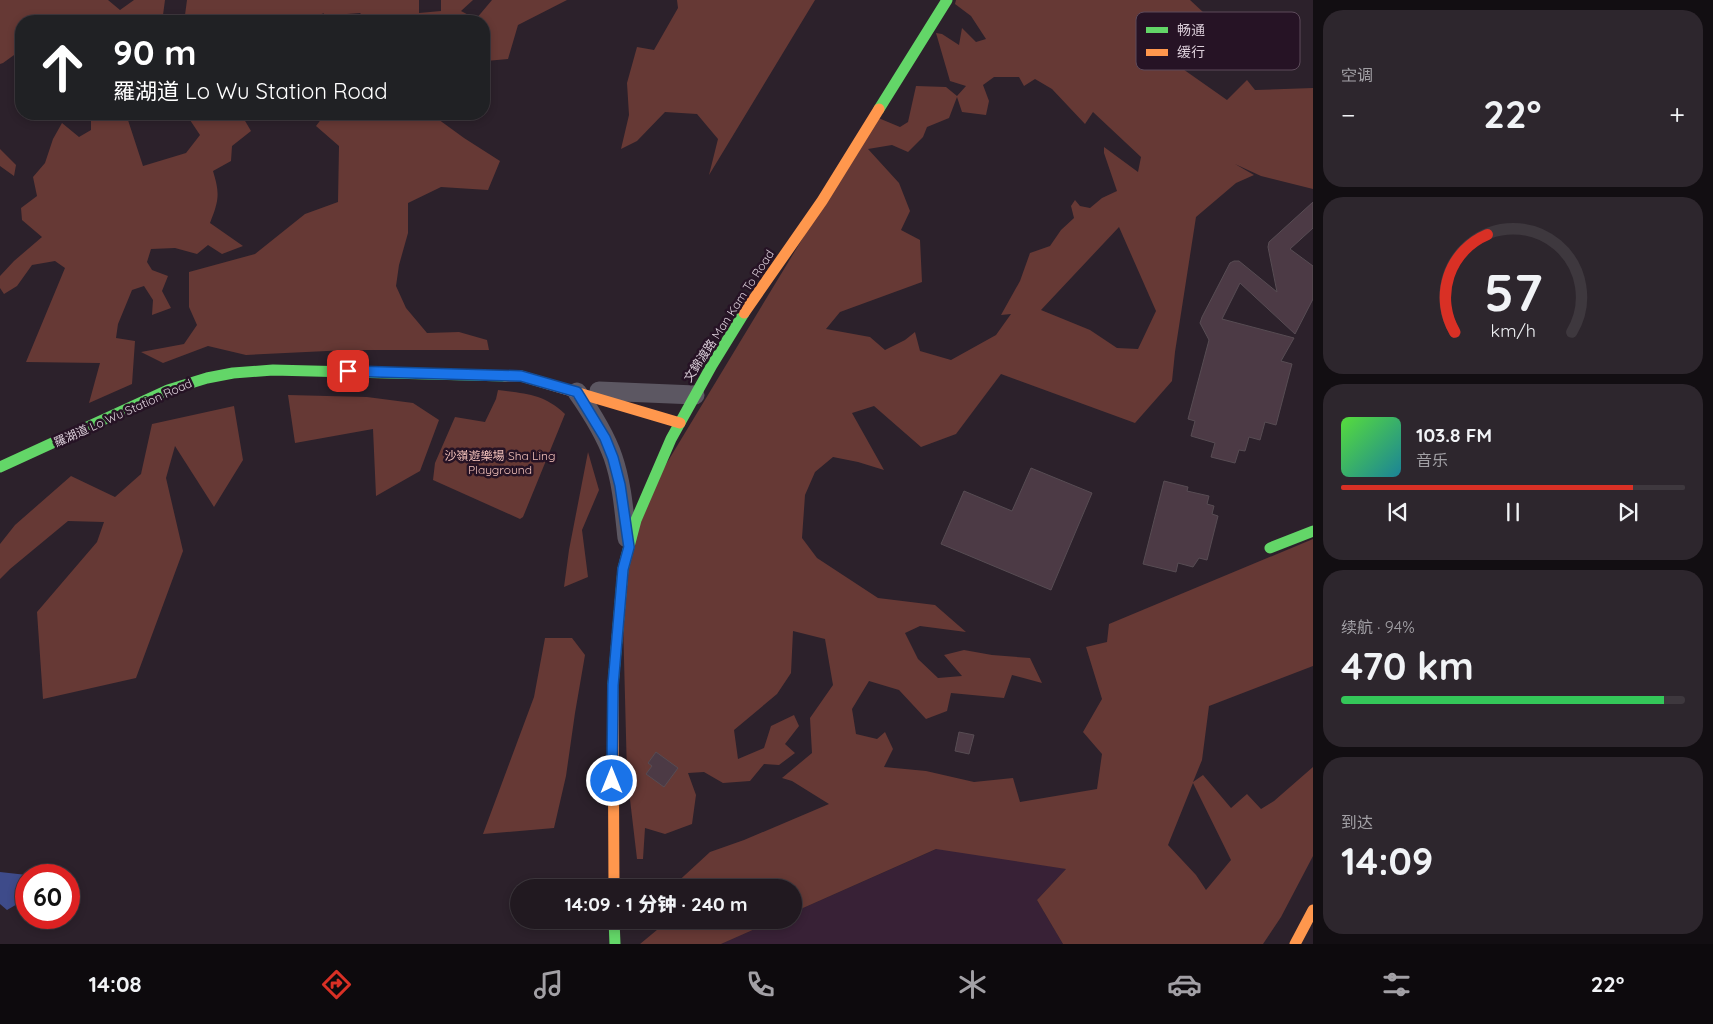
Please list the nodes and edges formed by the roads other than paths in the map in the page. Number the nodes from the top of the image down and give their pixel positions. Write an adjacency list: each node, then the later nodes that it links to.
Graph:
1 (947, 0): 3 (main road, 文錦渡路 Man Kam To Road)
2 (577, 392): 3 (street, 羅湖道 Lo Wu Station Road); 4 (main road, 羅湖道 Lo Wu Station Road); 5 (main road, 羅湖道 Lo Wu Station Road); 7 (street)
3 (695, 395): 4 (main road, 文錦渡路 Man Kam To Road)
4 (680, 423): 7 (main road, 文錦渡路 Man Kam To Road)
5 (0, 467)
6 (1313, 530): 8 (main road)
7 (629, 547): 9 (main road, 文錦渡路 Man Kam To Road)
8 (1270, 548)
9 (614, 879)
10 (1313, 910): 13 (main road)
11 (614, 929): 12 (main road)
12 (615, 944)
13 (1295, 944)

